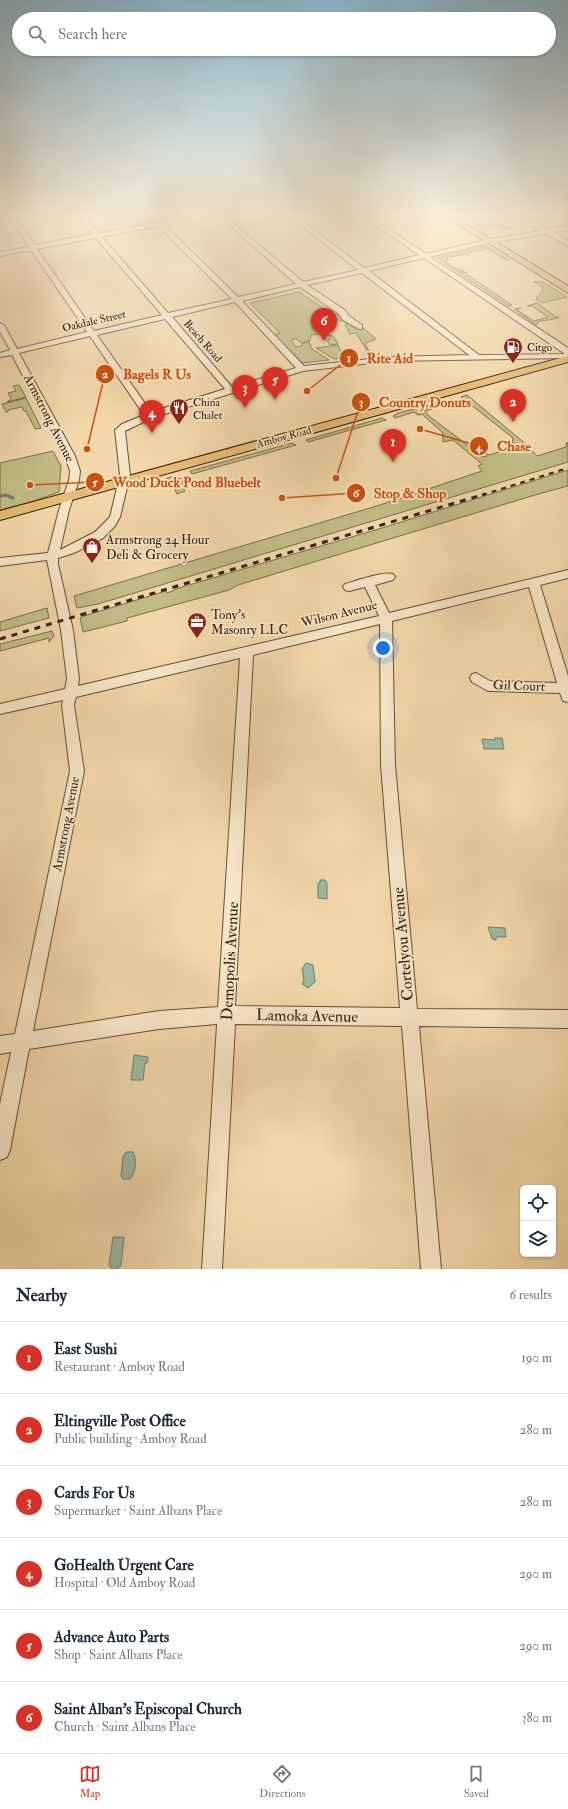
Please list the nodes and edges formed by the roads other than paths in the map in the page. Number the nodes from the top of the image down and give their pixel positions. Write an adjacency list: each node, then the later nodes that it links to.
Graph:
1 (53, 275): 15 (street)
2 (131, 275): 12 (street, Beach Road)
3 (211, 275): 11 (street)
4 (291, 275): 9 (street)
5 (342, 275): 9 (street, Oakdale Street)
6 (371, 275): 19 (street)
7 (454, 275): 17 (street)
8 (544, 275): 10 (main road)
9 (302, 285): 11 (street, Oakdale Street); 14 (street)
10 (568, 290)
11 (236, 300): 12 (street, Oakdale Street); 21 (street)
12 (166, 316): 15 (street, Oakdale Street); 22 (street, Beach Road)
13 (0, 325): 16 (street, Armstrong Avenue)
14 (359, 327)
15 (93, 333): 16 (street, Oakdale Street); 23 (street)
16 (14, 351): 18 (street, Oakdale Street); 25 (street, Armstrong Avenue)
17 (568, 352)
18 (0, 355)
19 (478, 358): 20 (street); 21 (street)
20 (568, 358): 24 (main road, Amboy Road)
21 (302, 369): 22 (street)
22 (230, 390): 23 (street)
23 (149, 416): 24 (street)
24 (123, 482): 25 (main road, Amboy Road); 27 (street)
25 (68, 498): 26 (main road, Amboy Road); 27 (street, Armstrong Avenue)
26 (0, 516)
27 (52, 556): 28 (street); 37 (street, Armstrong Avenue)
28 (0, 562)
29 (568, 574): 32 (street, Wilson Avenue)
30 (389, 577): 31 (street)
31 (368, 582): 33 (street); 34 (street)
32 (533, 582): 34 (street, Wilson Avenue); 38 (street)
33 (349, 587)
34 (386, 619): 35 (street, Wilson Avenue); 41 (street, Cortelyou Avenue)
35 (247, 652): 37 (street, Wilson Avenue); 40 (street, Demopolis Avenue)
36 (476, 678): 38 (street, Gil Court)
37 (71, 693): 39 (street, Wilson Avenue); 43 (street, Armstrong Avenue)
38 (567, 694)
39 (0, 709)
40 (227, 1015): 41 (street, Lamoka Avenue); 43 (street, Lamoka Avenue); 46 (street, Demopolis Avenue)
41 (409, 1018): 42 (street, Lamoka Avenue); 47 (street, Cortelyou Avenue)
42 (568, 1019)
43 (22, 1040): 44 (street, Lamoka Avenue); 45 (street, Armstrong Avenue)
44 (0, 1044)
45 (0, 1150)
46 (212, 1269)
47 (431, 1269)

